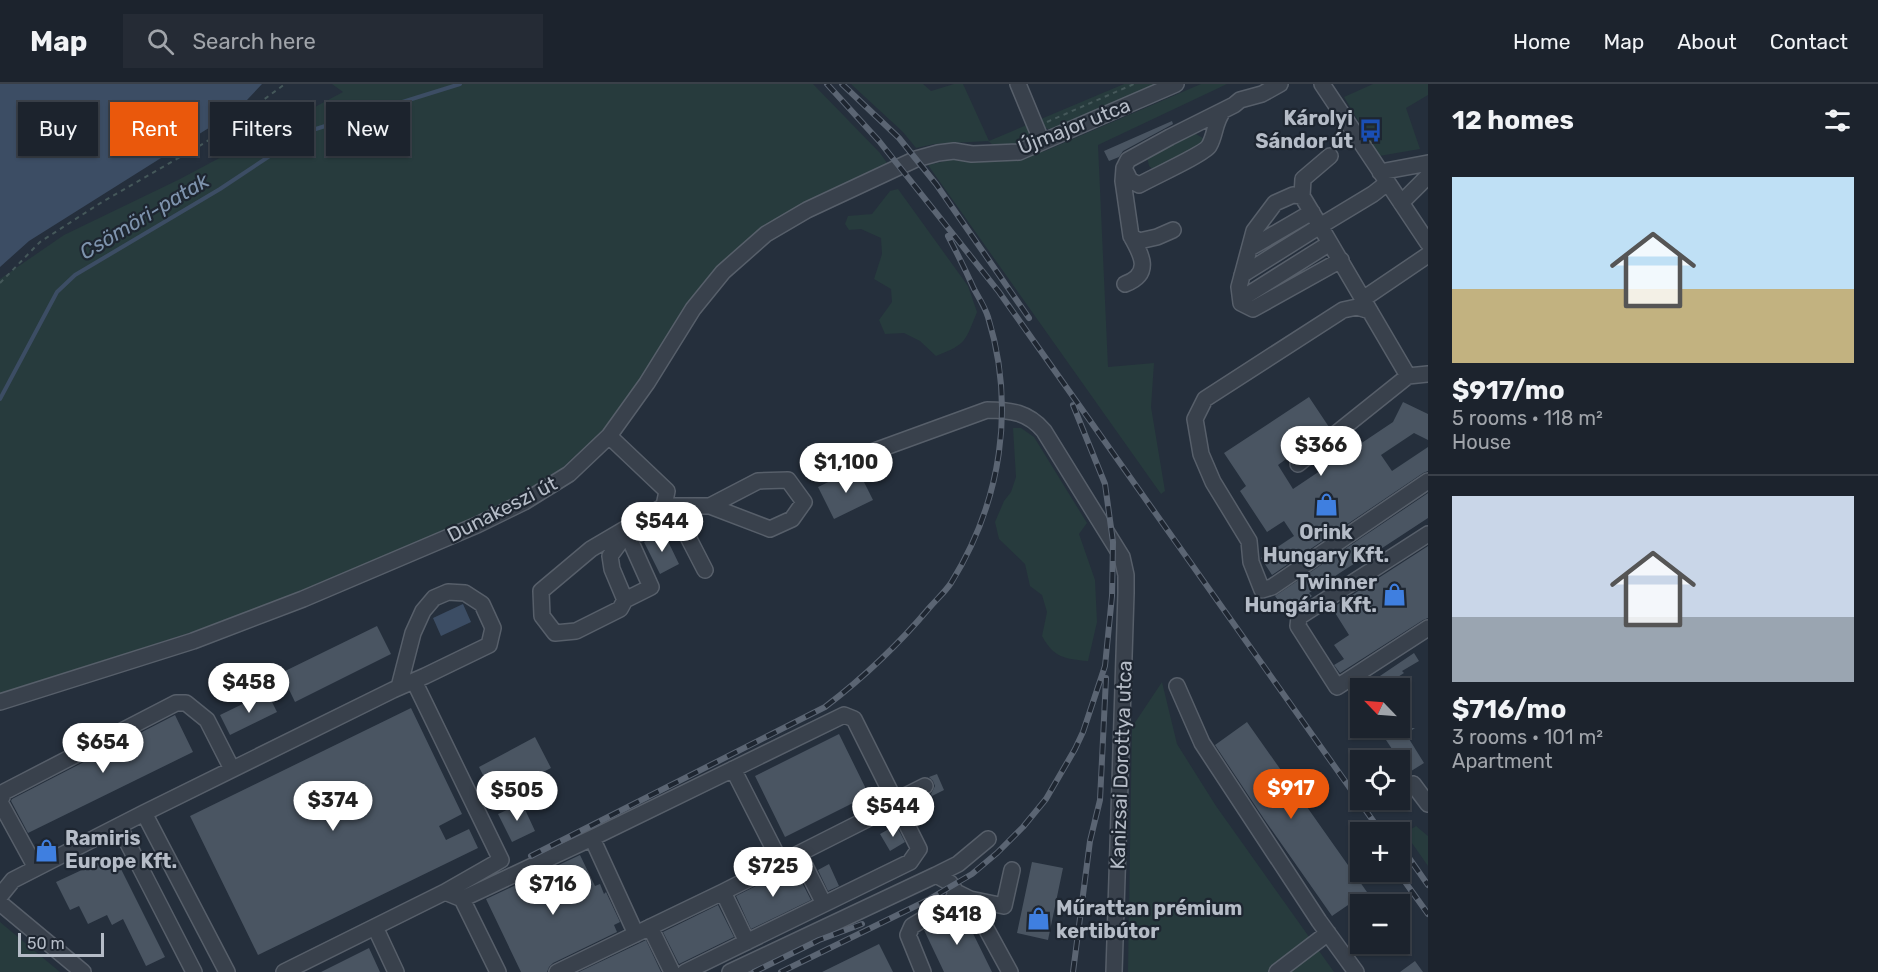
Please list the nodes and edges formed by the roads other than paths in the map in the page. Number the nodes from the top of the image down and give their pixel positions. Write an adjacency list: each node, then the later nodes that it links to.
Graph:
1 (1018, 84): 6 (street)
2 (1176, 84): 6 (street, Újmajor utca)
3 (1280, 84): 5 (street)
4 (1322, 84): 12 (street)
5 (1222, 111): 10 (street); 10 (street)
6 (1042, 142): 9 (street, Újmajor utca)
7 (1330, 156): 13 (street)
8 (1428, 163): 12 (street)
9 (900, 167): 30 (street, Dunakeszi út)
10 (1124, 168): 18 (street)
11 (1428, 176): 14 (street)
12 (1383, 177): 14 (street); 16 (street)
13 (1302, 196): 15 (street); 21 (street)
14 (1401, 203): 20 (street)
15 (1312, 212): 16 (street); 21 (street)
16 (1320, 226): 19 (street); 24 (street)
17 (1173, 230): 18 (street)
18 (1131, 236): 25 (street)
19 (1330, 243): 23 (street); 26 (street)
20 (1428, 243)
21 (1250, 248): 24 (street)
22 (1428, 255): 27 (street)
23 (1341, 260): 26 (street); 27 (street)
24 (1242, 275): 26 (street)
25 (1125, 284)
26 (1241, 299)
27 (1366, 305): 29 (street); 33 (street)
28 (1428, 374): 29 (street)
29 (1408, 376): 31 (street)
30 (609, 436): 34 (street); 44 (street, Dunakeszi út)
31 (1298, 464)
32 (836, 465): 84 (street, Kanizsai Dorottya utca)
33 (1428, 481)
34 (668, 506): 35 (street); 37 (street); 38 (street); 39 (street)
35 (710, 506): 35 (street)
36 (1428, 534): 40 (street)
37 (629, 538): 39 (street); 39 (street)
38 (705, 570)
39 (625, 600)
40 (1428, 628)
41 (414, 681): 43 (street); 43 (street); 60 (street)
42 (1177, 686): 70 (street)
43 (399, 687): 45 (street)
44 (0, 702)
45 (232, 769): 51 (street); 57 (street)
46 (733, 769): 49 (street); 53 (street); 56 (street)
47 (1413, 784): 50 (street)
48 (926, 786): 49 (street)
49 (896, 803): 55 (street); 67 (street)
50 (1428, 804)
51 (144, 813): 52 (street); 74 (street)
52 (119, 825): 57 (street); 73 (street)
53 (592, 838): 64 (street); 69 (street)
54 (988, 839): 59 (street)
55 (799, 854): 56 (street); 67 (street)
56 (781, 863): 61 (street)
57 (36, 868): 63 (street)
58 (1011, 870): 65 (street)
59 (936, 875): 62 (street); 81 (street)
60 (446, 892): 64 (street); 68 (street)
61 (723, 892): 69 (street); 71 (street)
62 (956, 892): 65 (street); 82 (street)
63 (0, 896)
64 (462, 899): 77 (street)
65 (970, 899): 83 (street)
66 (0, 903): 72 (street)
67 (824, 904): 71 (street)
68 (375, 927): 75 (street); 76 (street)
69 (643, 931): 78 (street); 79 (street)
70 (1328, 933): 85 (street); 86 (street)
71 (747, 942): 80 (street)
72 (83, 972)
73 (194, 972)
74 (227, 972)
75 (284, 972)
76 (396, 972)
77 (498, 972)
78 (557, 972)
79 (672, 972)
80 (685, 972)
81 (730, 972)
82 (923, 972)
83 (1010, 972)
84 (1114, 972)
85 (1277, 972)
86 (1356, 972)

